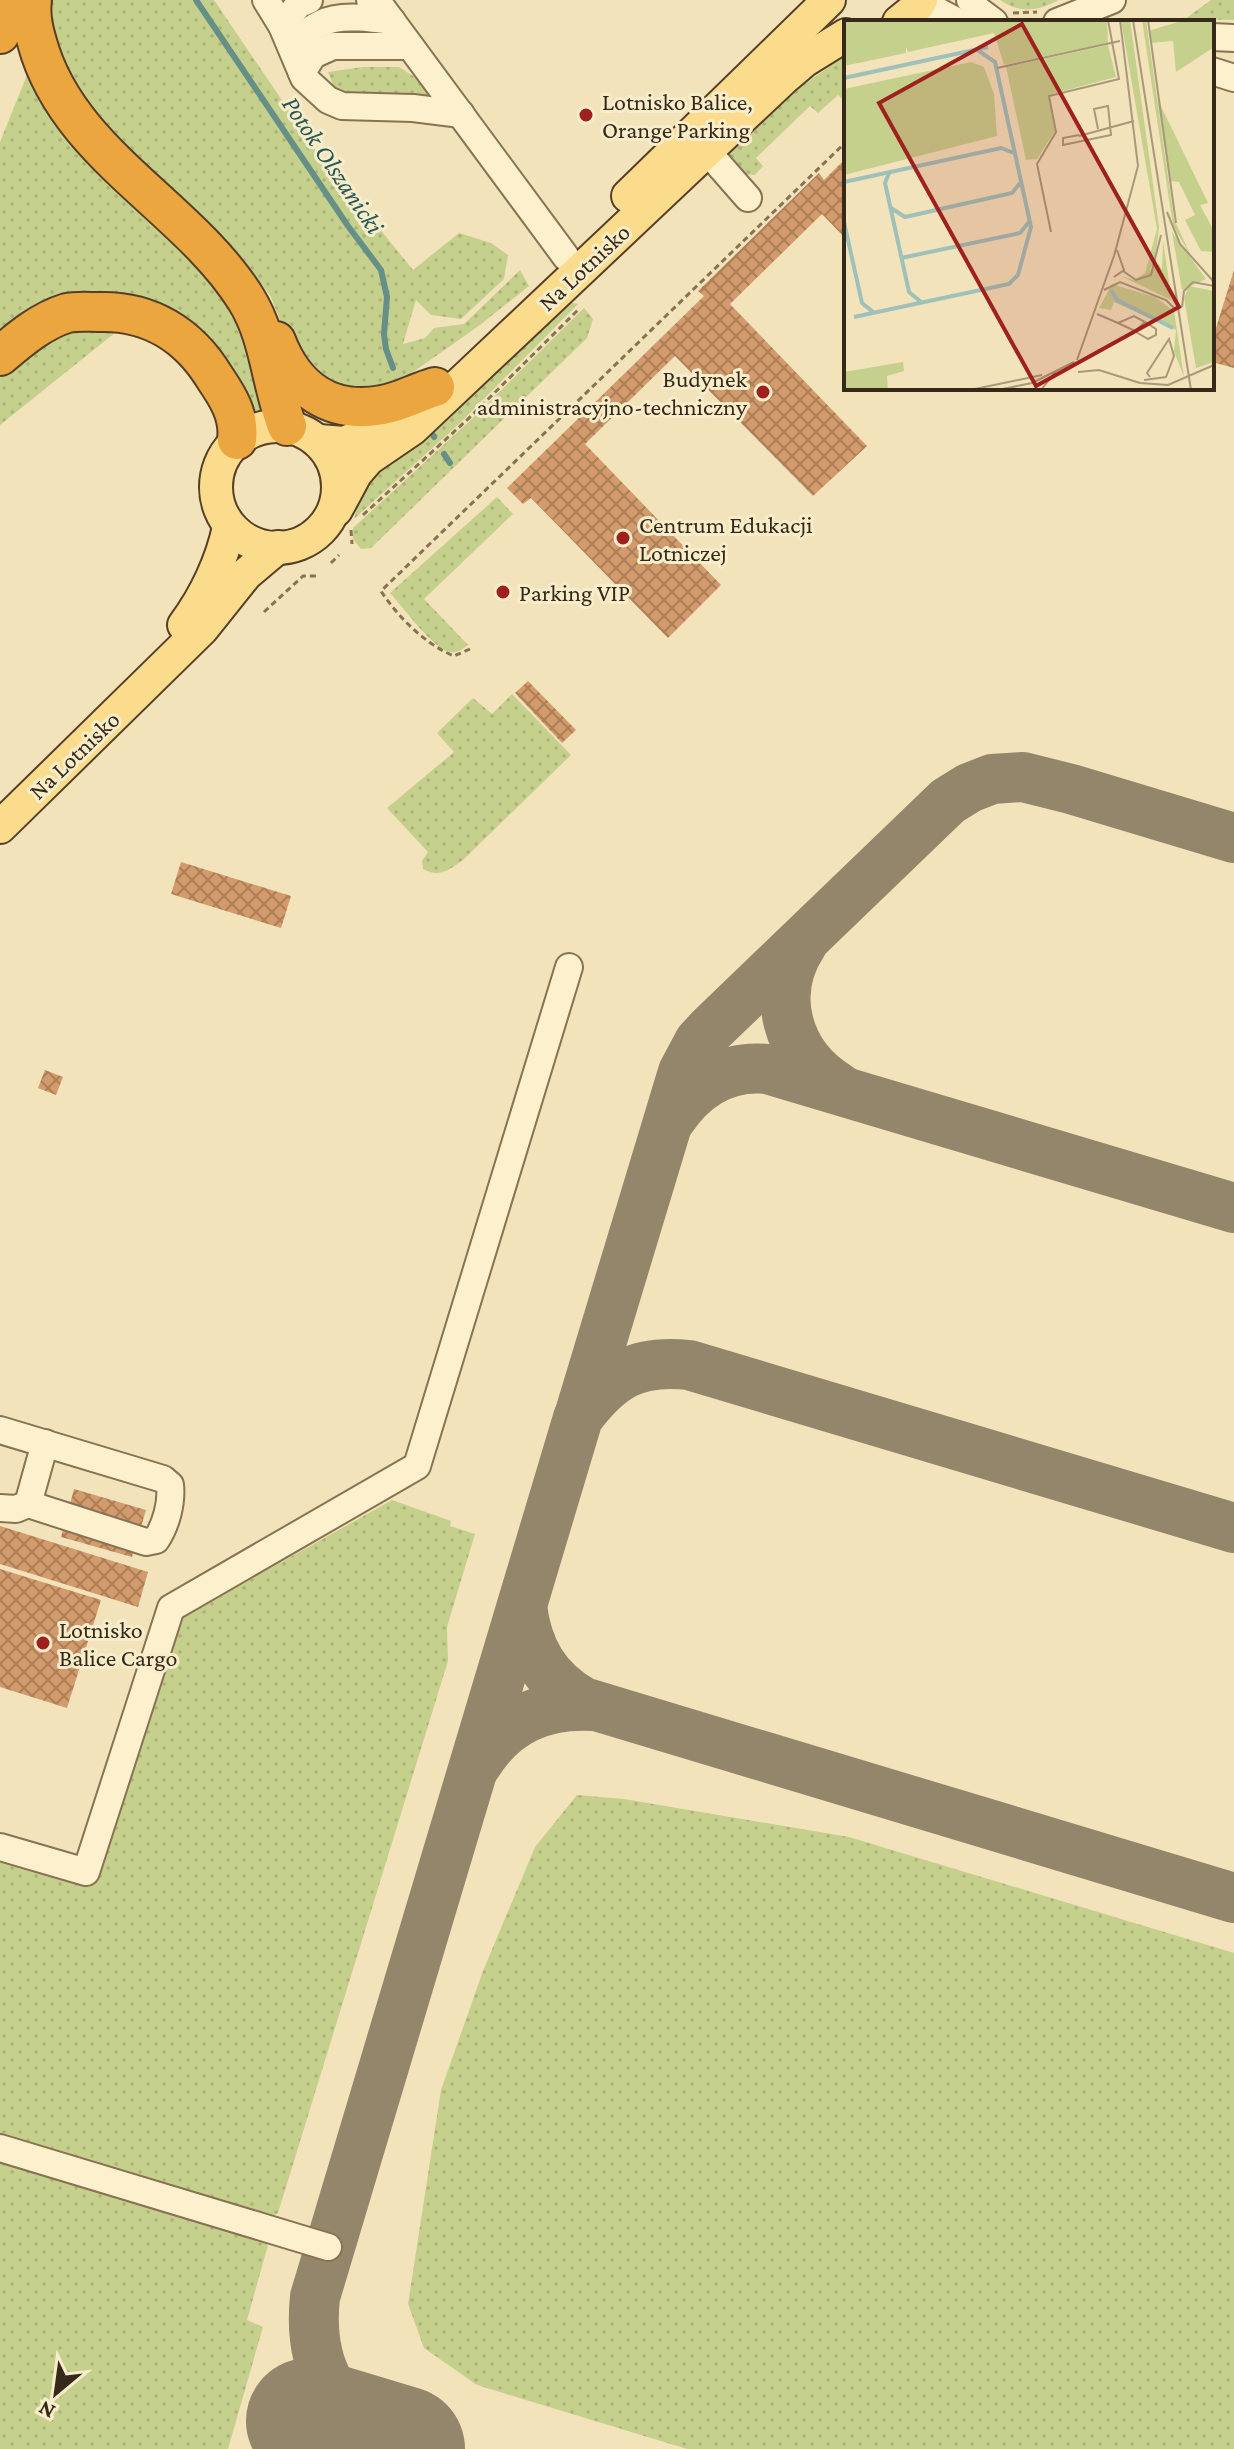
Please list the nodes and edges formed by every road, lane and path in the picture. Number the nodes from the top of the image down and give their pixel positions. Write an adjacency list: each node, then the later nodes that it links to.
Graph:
1 (12, 0): 16 (highway)
2 (32, 0): 30 (highway)
3 (309, 0): 10 (street)
4 (831, 0): 13 (main road); 28 (main road, Na Lotnisko)
5 (921, 0): 14 (main road)
6 (929, 0): 15 (street)
7 (970, 0): 12 (street)
8 (1112, 0): 11 (street)
9 (379, 6): 20 (street); 21 (street)
10 (272, 8): 21 (street)
11 (1051, 16): 12 (path)
12 (1002, 18)
13 (852, 20)
14 (902, 20)
15 (954, 20)
16 (0, 34)
17 (844, 36): 26 (main road, Na Lotnisko)
18 (1214, 37): 19 (street)
19 (1234, 38)
20 (410, 46): 21 (street); 24 (street)
21 (297, 62): 24 (street)
22 (1214, 72): 23 (street)
23 (1234, 78)
24 (461, 114): 28 (street)
25 (844, 144): 43 (path)
26 (706, 150): 27 (street); 35 (main road, Na Lotnisko)
27 (748, 198)
28 (566, 257): 32 (main road, Na Lotnisko)
29 (583, 305): 35 (path)
30 (251, 308): 32 (highway); 33 (highway)
31 (0, 356): 34 (highway)
32 (435, 387): 33 (main road, Na Lotnisko)
33 (303, 434): 34 (main road); 35 (main road)
34 (237, 440): 36 (main road)
35 (350, 517): 37 (path); 38 (main road)
36 (229, 527): 38 (main road); 44 (main road, Na Lotnisko)
37 (352, 544)
38 (278, 547): 44 (main road, Na Lotnisko)
39 (339, 555): 40 (path)
40 (331, 563)
41 (317, 576): 42 (path)
42 (264, 612)
43 (470, 649)
44 (147, 682): 45 (main road, Na Lotnisko)
45 (0, 827)
46 (569, 967): 51 (street)
47 (0, 1430): 48 (street)
48 (45, 1443): 49 (street); 49 (street)
49 (28, 1504): 50 (street)
50 (0, 1508)
51 (0, 1847)
52 (0, 2148): 53 (street)
53 (328, 2247)

